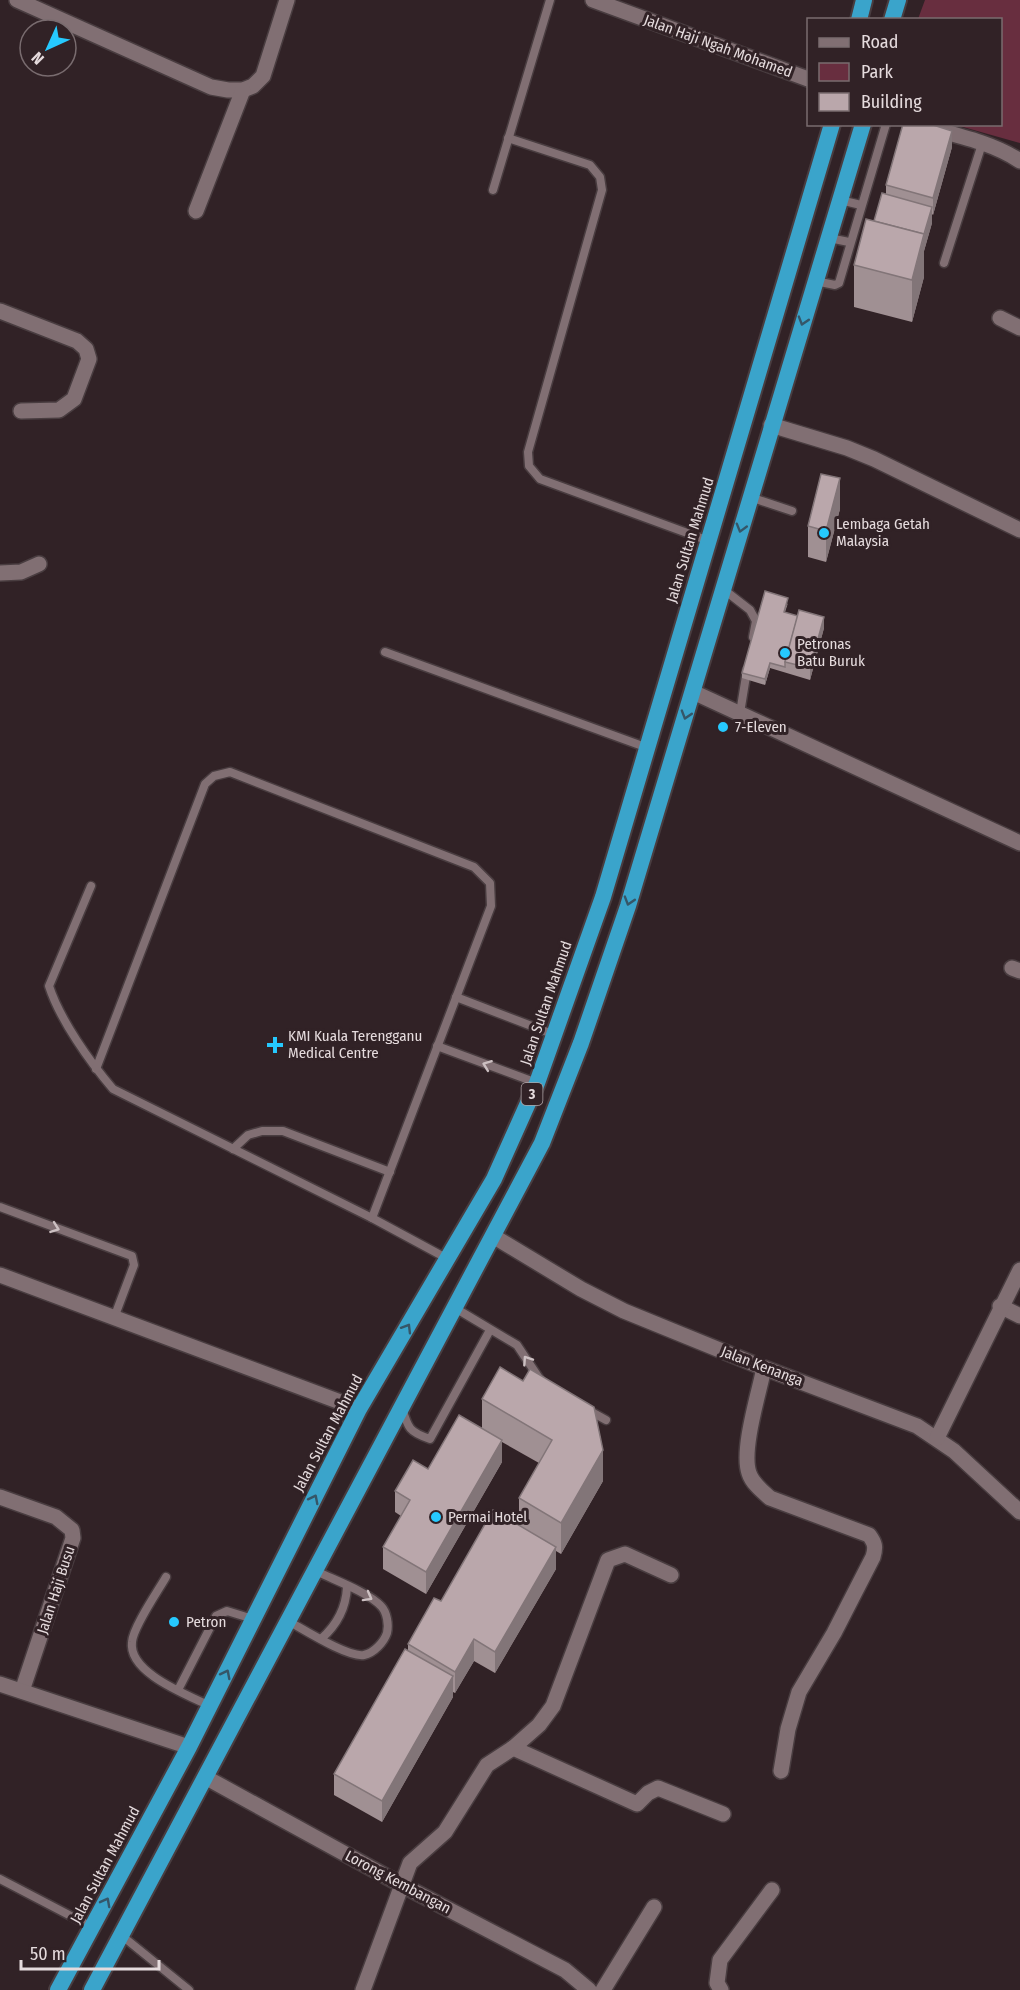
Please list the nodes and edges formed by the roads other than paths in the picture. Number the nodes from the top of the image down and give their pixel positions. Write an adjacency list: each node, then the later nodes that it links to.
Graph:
1 (17, 0): 10 (street)
2 (287, 0): 10 (street)
3 (550, 0): 15 (lane)
4 (593, 0): 9 (street, Jalan Haji Ngah Mohamed)
5 (864, 0): 7 (highway)
6 (898, 0): 8 (highway)
7 (860, 18)
8 (893, 18)
9 (807, 79)
10 (243, 90): 21 (street)
11 (831, 126): 34 (highway, Jalan Sultan Mahmud / 3)
12 (862, 126): 19 (highway, 3)
13 (885, 126): 20 (lane)
14 (922, 126): 16 (street)
15 (508, 138): 18 (lane); 34 (lane)
16 (982, 144): 17 (street); 24 (lane)
17 (1020, 161)
18 (493, 190)
19 (840, 200): 20 (lane); 22 (highway, 3)
20 (861, 205): 23 (lane)
21 (196, 211)
22 (828, 238): 23 (lane); 25 (highway, 3)
23 (849, 242): 25 (lane)
24 (944, 263)
25 (815, 281): 30 (highway, 3, one-way to 30)
26 (0, 311): 29 (street)
27 (1000, 318): 28 (street)
28 (1020, 328)
29 (21, 411)
30 (771, 425): 31 (highway, 3); 33 (street)
31 (750, 497): 32 (lane); 37 (highway, 3, one-way to 37)
32 (792, 512)
33 (1020, 530)
34 (709, 541): 43 (highway, Jalan Sultan Mahmud / 3)
35 (39, 564): 36 (street)
36 (0, 573)
37 (723, 589): 38 (lane); 41 (highway, 3)
38 (752, 644)
39 (385, 652): 43 (lane)
40 (750, 656): 42 (lane)
41 (693, 692): 42 (street); 55 (highway, 3, one-way to 55)
42 (740, 713): 44 (street)
43 (648, 748): 47 (highway, Jalan Sultan Mahmud / 3)
44 (1020, 843)
45 (91, 886): 49 (lane)
46 (456, 997): 47 (lane); 48 (lane); 49 (lane)
47 (555, 1035): 50 (highway, Jalan Sultan Mahmud / 3)
48 (437, 1046): 50 (lane, one-way to 48); 52 (lane)
49 (96, 1068): 51 (lane)
50 (537, 1083): 56 (highway, Jalan Sultan Mahmud / 3)
51 (233, 1149): 52 (lane); 54 (lane)
52 (390, 1172): 54 (lane)
53 (0, 1207): 62 (lane, one-way to 62)
54 (372, 1218): 56 (lane)
55 (493, 1236): 60 (highway, 3); 64 (street, Jalan Kenanga)
56 (448, 1259): 68 (highway, Jalan Sultan Mahmud / 3, one-way to 56)
57 (1020, 1270): 59 (street)
58 (0, 1275): 62 (street)
59 (1000, 1306): 61 (street); 70 (street)
60 (455, 1308): 63 (lane); 67 (highway, 3)
61 (1020, 1316)
62 (114, 1317): 68 (street)
63 (490, 1330): 65 (lane, one-way to 63); 67 (lane)
64 (764, 1368): 70 (street, Jalan Kenanga); 86 (street)
65 (551, 1388)
66 (578, 1404): 69 (lane)
67 (402, 1408): 73 (highway, 3)
68 (359, 1410): 77 (highway, Jalan Sultan Mahmud / 3, one-way to 68)
69 (606, 1420)
70 (937, 1438): 72 (street, Jalan Kenanga)
71 (0, 1497): 82 (street, Jalan Haji Busu)
72 (1020, 1512)
73 (316, 1571): 76 (lane); 78 (highway, 3)
74 (671, 1575): 85 (street)
75 (166, 1577): 81 (lane)
76 (347, 1587): 79 (lane); 79 (lane, one-way to 79)
77 (254, 1619): 81 (lane); 83 (highway, Jalan Sultan Mahmud / 3, one-way to 77)
78 (288, 1621): 79 (lane); 87 (highway, 3)
79 (321, 1639)
80 (0, 1684): 82 (street)
81 (178, 1690): 83 (lane)
82 (22, 1692): 84 (street)
83 (210, 1706): 84 (highway, Jalan Sultan Mahmud / 3)
84 (189, 1747): 93 (highway, Jalan Sultan Mahmud / 3, one-way to 84)
85 (513, 1748): 88 (street); 90 (street)
86 (781, 1771)
87 (205, 1777): 90 (street, Lorong Kembangan); 94 (highway, 3)
88 (723, 1814)
89 (0, 1879): 93 (lane)
90 (400, 1884): 98 (street); 99 (street, Lorong Kembangan)
91 (772, 1890): 101 (street)
92 (654, 1907): 100 (street)
93 (92, 1927): 95 (highway, Jalan Sultan Mahmud / 3)
94 (121, 1935): 96 (highway, 3); 97 (lane)
95 (58, 1990)
96 (92, 1990)
97 (189, 1990)
98 (363, 1990)
99 (589, 1990)
100 (603, 1990)
101 (721, 1990)

